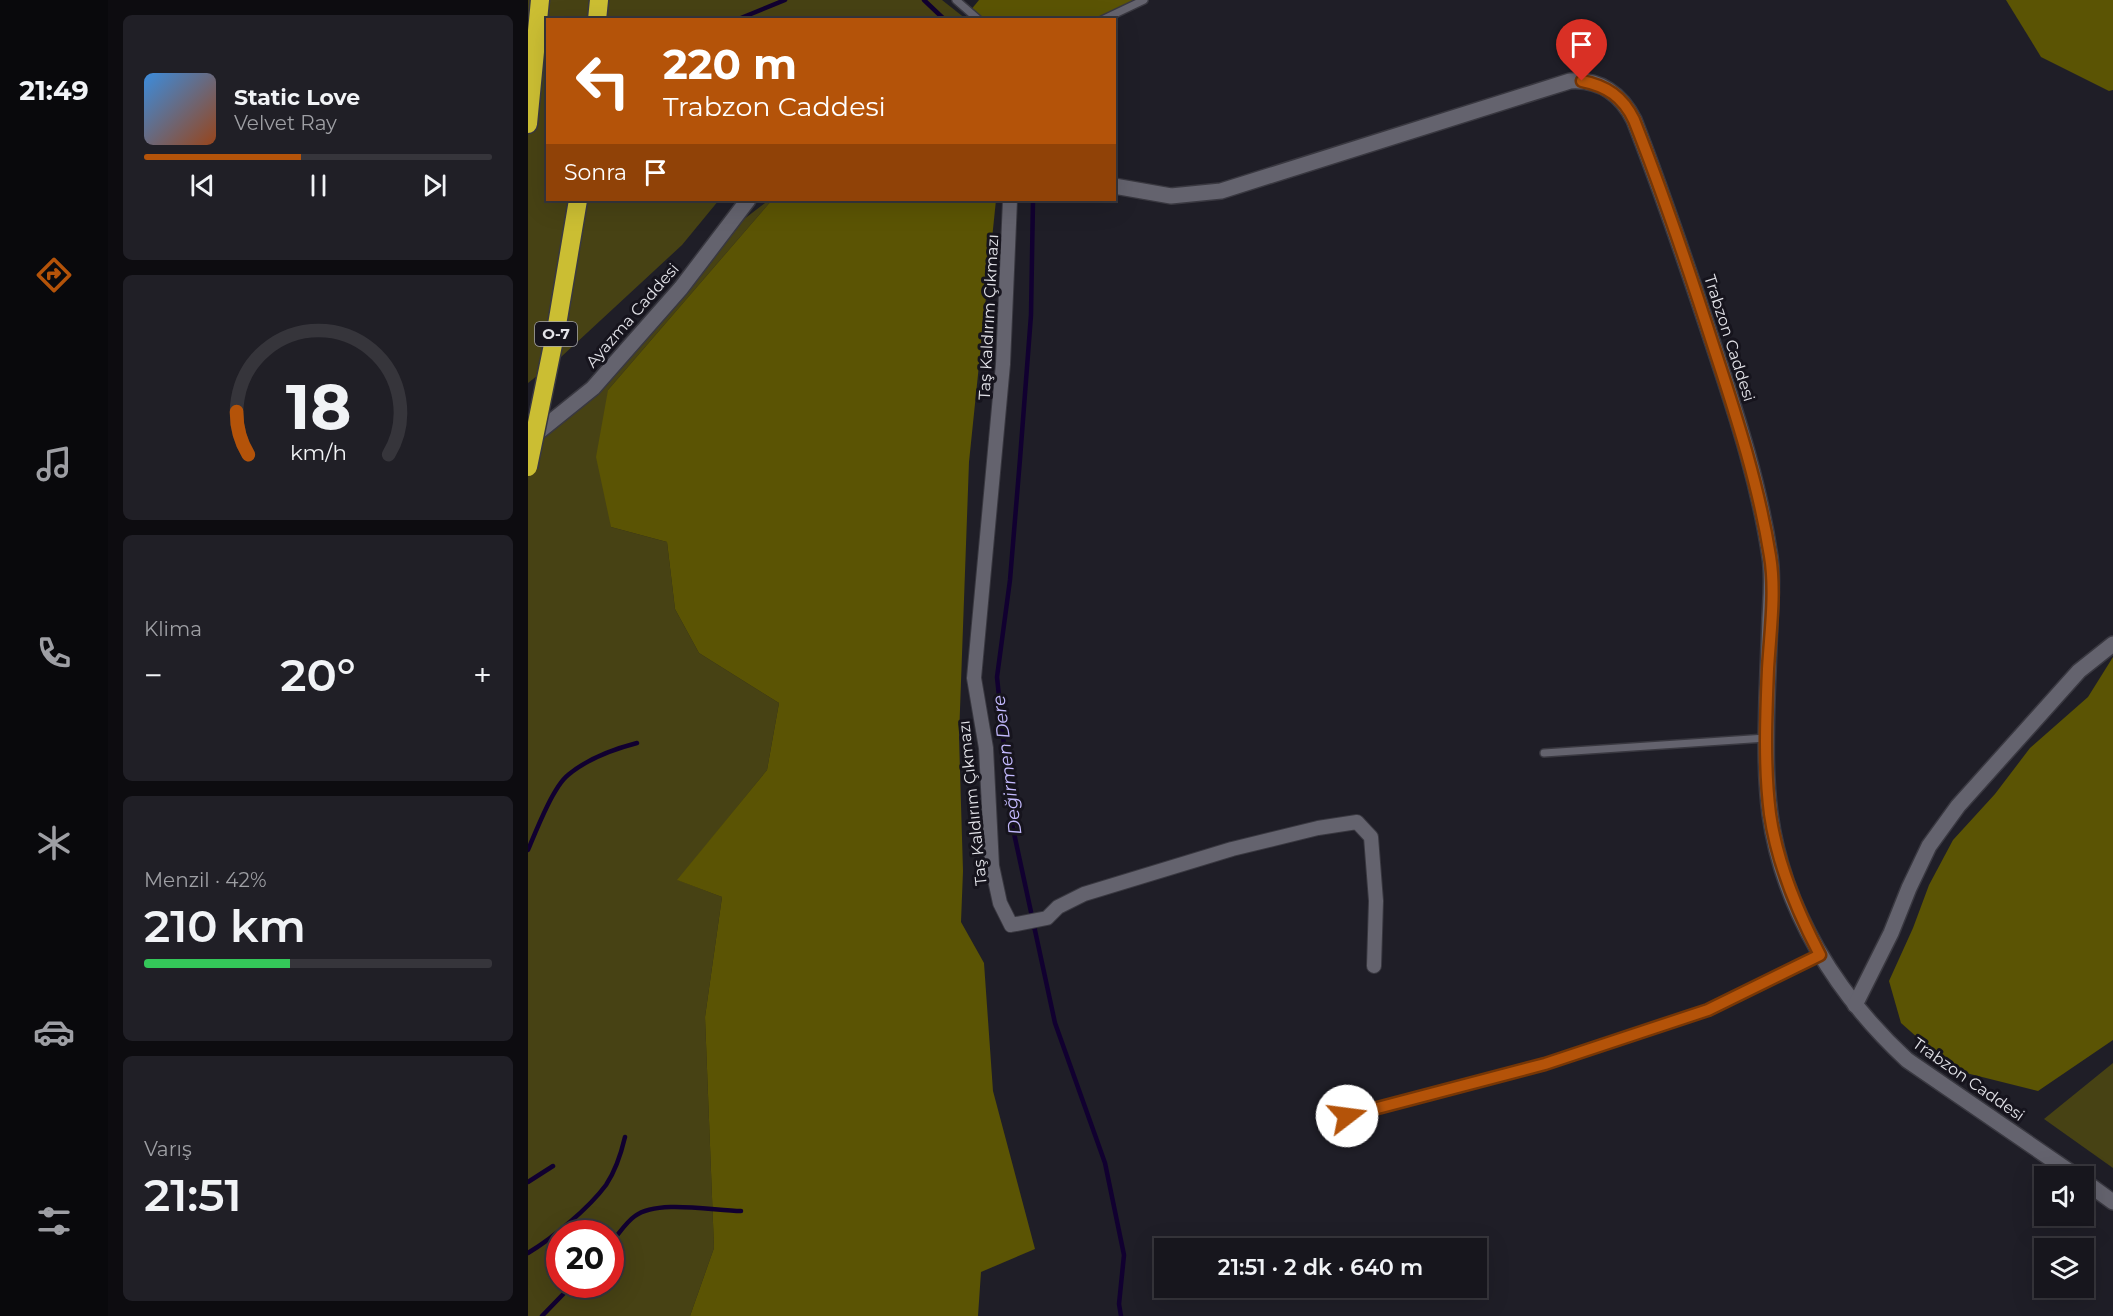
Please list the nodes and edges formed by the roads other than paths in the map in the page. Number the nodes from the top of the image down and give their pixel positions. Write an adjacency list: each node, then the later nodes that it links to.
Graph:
1 (540, 0): 8 (highway)
2 (599, 0): 5 (highway)
3 (956, 0): 6 (lane)
4 (1144, 0): 7 (lane)
5 (597, 18)
6 (977, 18)
7 (1106, 18)
8 (528, 124)
9 (1116, 186): 16 (street, Trabzon Caddesi)
10 (578, 201): 14 (highway, O-7, bridge)
11 (747, 201): 13 (street, Ayazma Caddesi)
12 (1010, 201): 19 (street, Taş Kaldırım Çıkmazı)
13 (528, 440)
14 (528, 467)
15 (2113, 645): 20 (street)
16 (1766, 738): 17 (lane); 18 (street, Trabzon Caddesi)
17 (1544, 753)
18 (1820, 955): 20 (street, Trabzon Caddesi); 21 (lane)
19 (1374, 966)
20 (1855, 1005): 22 (street, Trabzon Caddesi)
21 (1325, 1122)
22 (2061, 1166)
23 (2094, 1188): 24 (street)
24 (2113, 1202)

